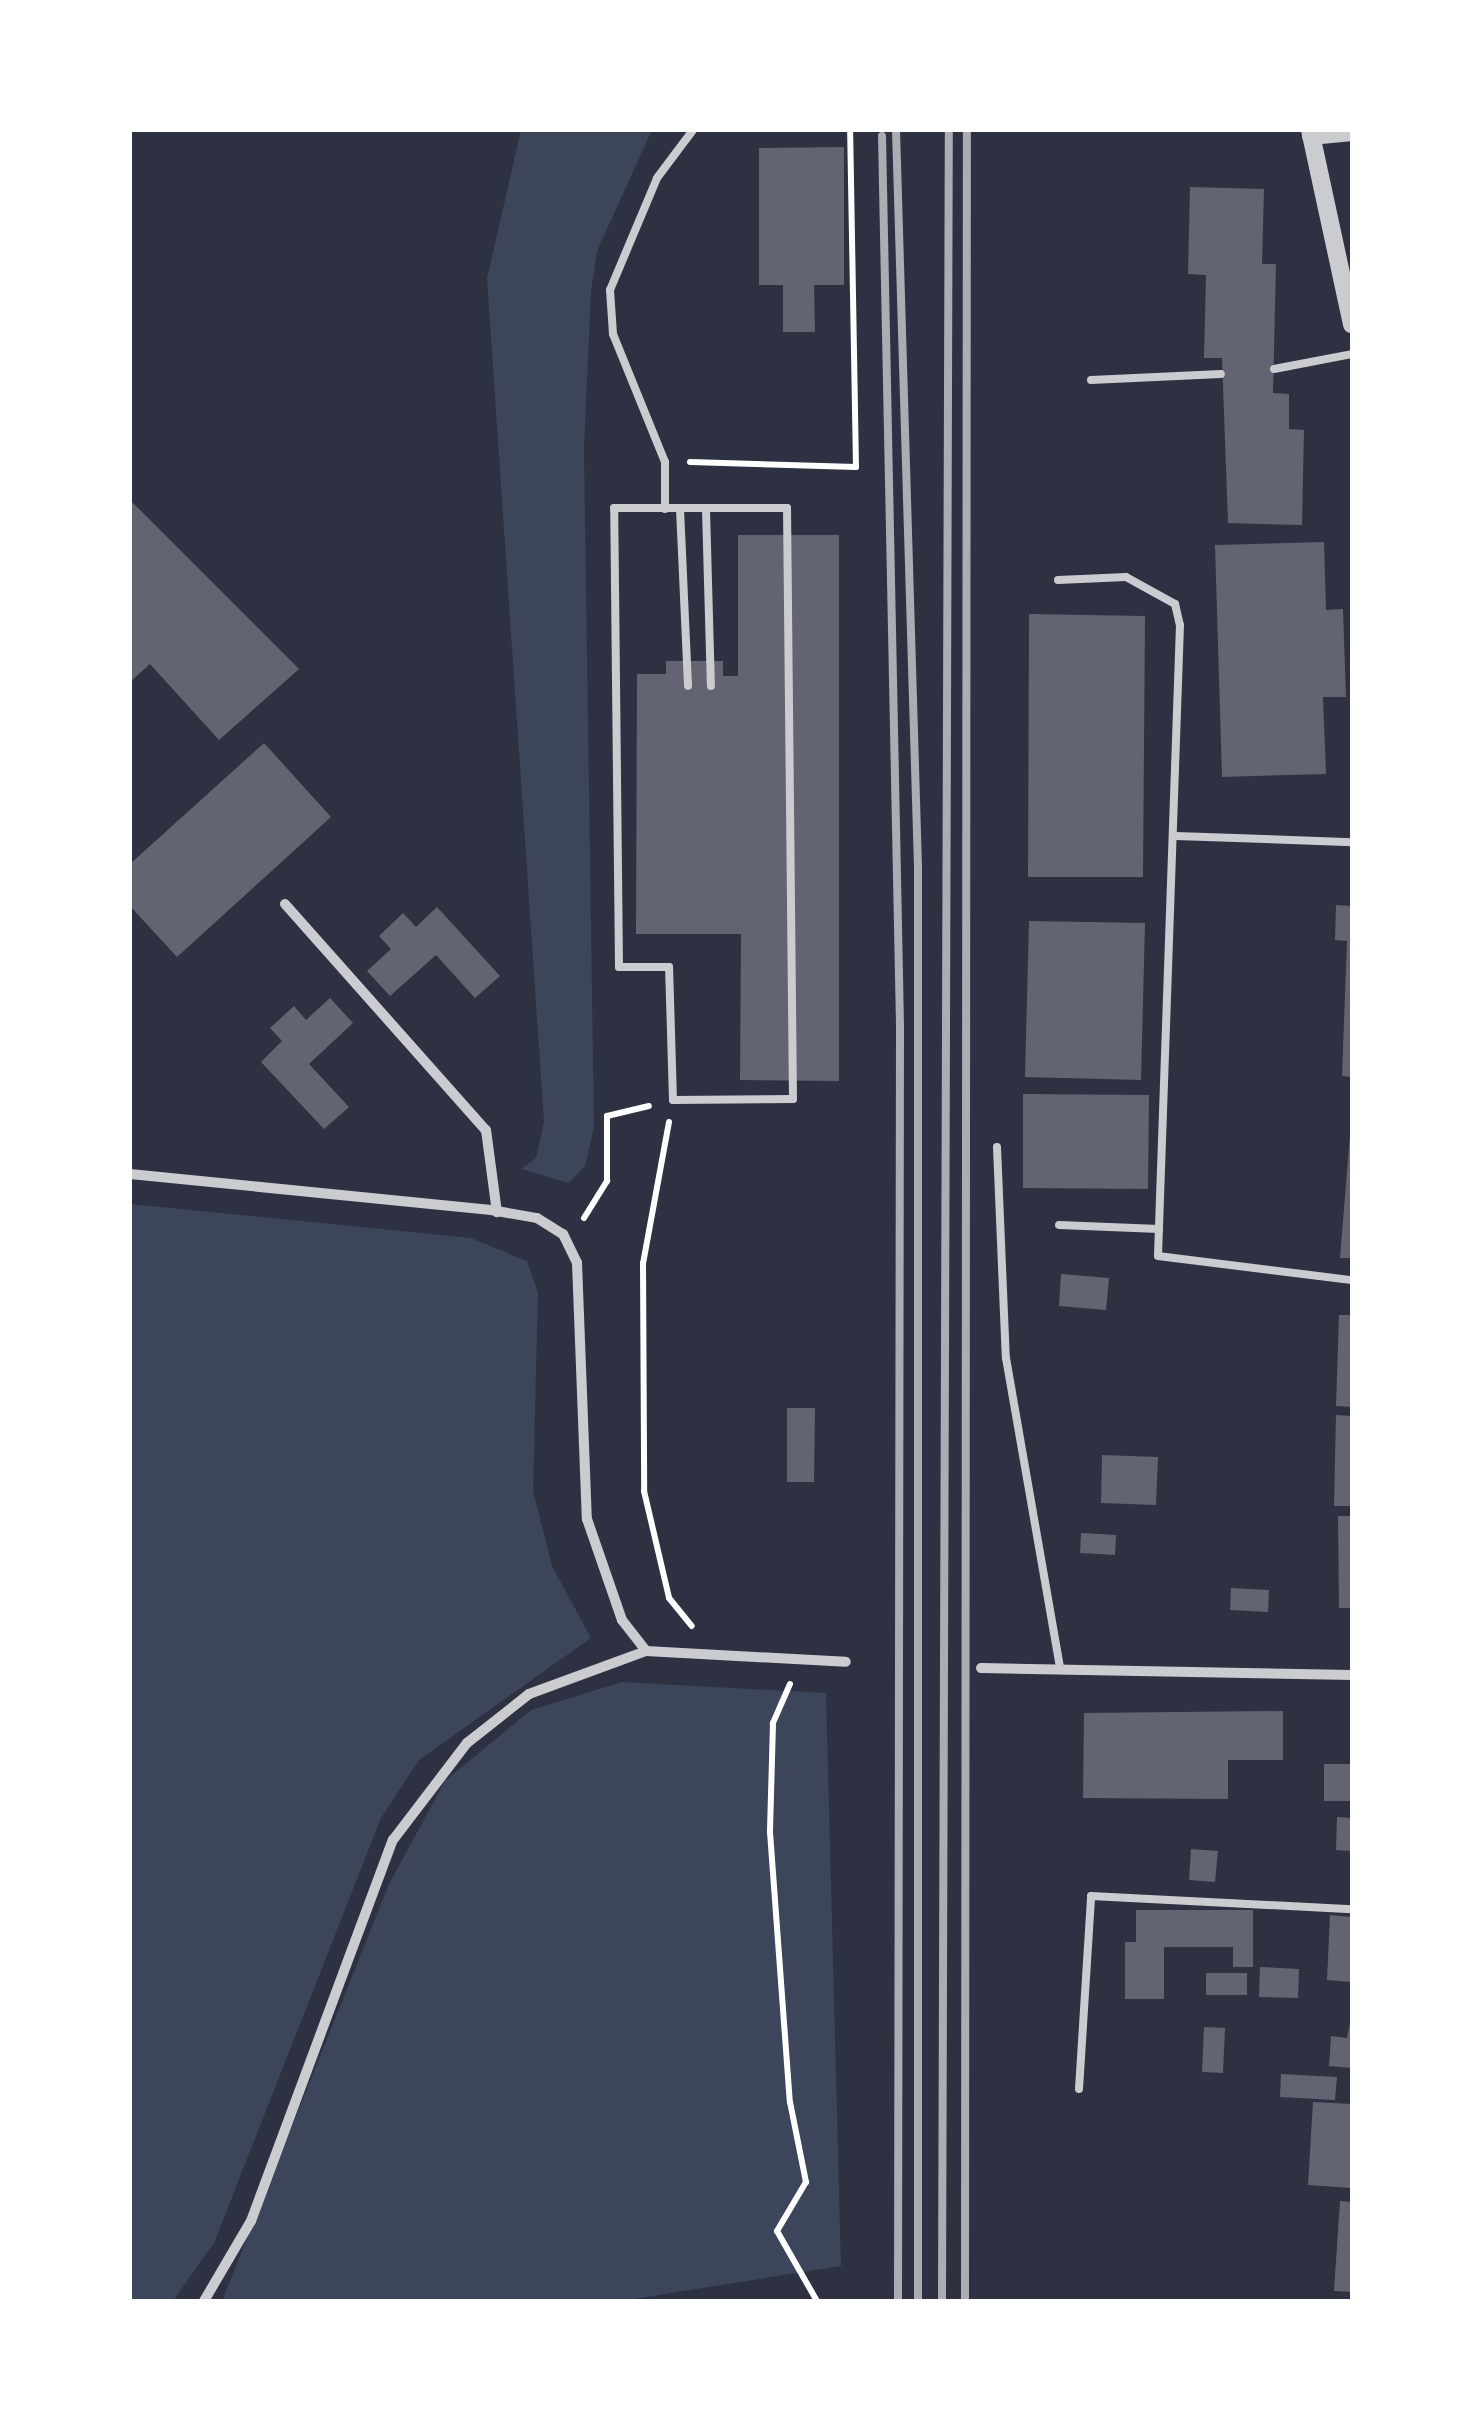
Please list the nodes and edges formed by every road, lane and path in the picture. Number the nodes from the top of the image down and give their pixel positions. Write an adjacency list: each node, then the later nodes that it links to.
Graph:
1 (692, 130): 10 (lane)
2 (850, 130): 10 (path)
3 (1352, 132): 4 (street)
4 (1310, 133): 5 (street)
5 (1352, 325)
6 (1352, 354): 7 (lane)
7 (1274, 368)
8 (1221, 374): 9 (lane)
9 (1091, 380)
10 (665, 462): 12 (lane)
11 (680, 508): 12 (lane); 13 (lane); 15 (lane)
12 (666, 509): 20 (lane)
13 (706, 510): 16 (lane); 20 (lane)
14 (1058, 580): 17 (lane)
15 (688, 686)
16 (711, 686)
17 (1176, 836): 18 (lane); 26 (lane)
18 (1352, 842)
19 (285, 904): 24 (street)
20 (673, 1100): 23 (path); 29 (path)
21 (996, 1147): 33 (lane)
22 (130, 1174): 24 (street)
23 (596, 1210)
24 (497, 1212): 28 (street)
25 (1059, 1225): 26 (lane)
26 (1158, 1229): 27 (lane)
27 (1352, 1280)
28 (646, 1651): 29 (street); 37 (street)
29 (713, 1653): 30 (street)
30 (802, 1658): 31 (street); 38 (path)
31 (846, 1662)
32 (981, 1668): 33 (street)
33 (1060, 1668): 34 (street)
34 (1352, 1676)
35 (1352, 1909): 36 (lane)
36 (1079, 2089)
37 (204, 2301)
38 (817, 2301)

